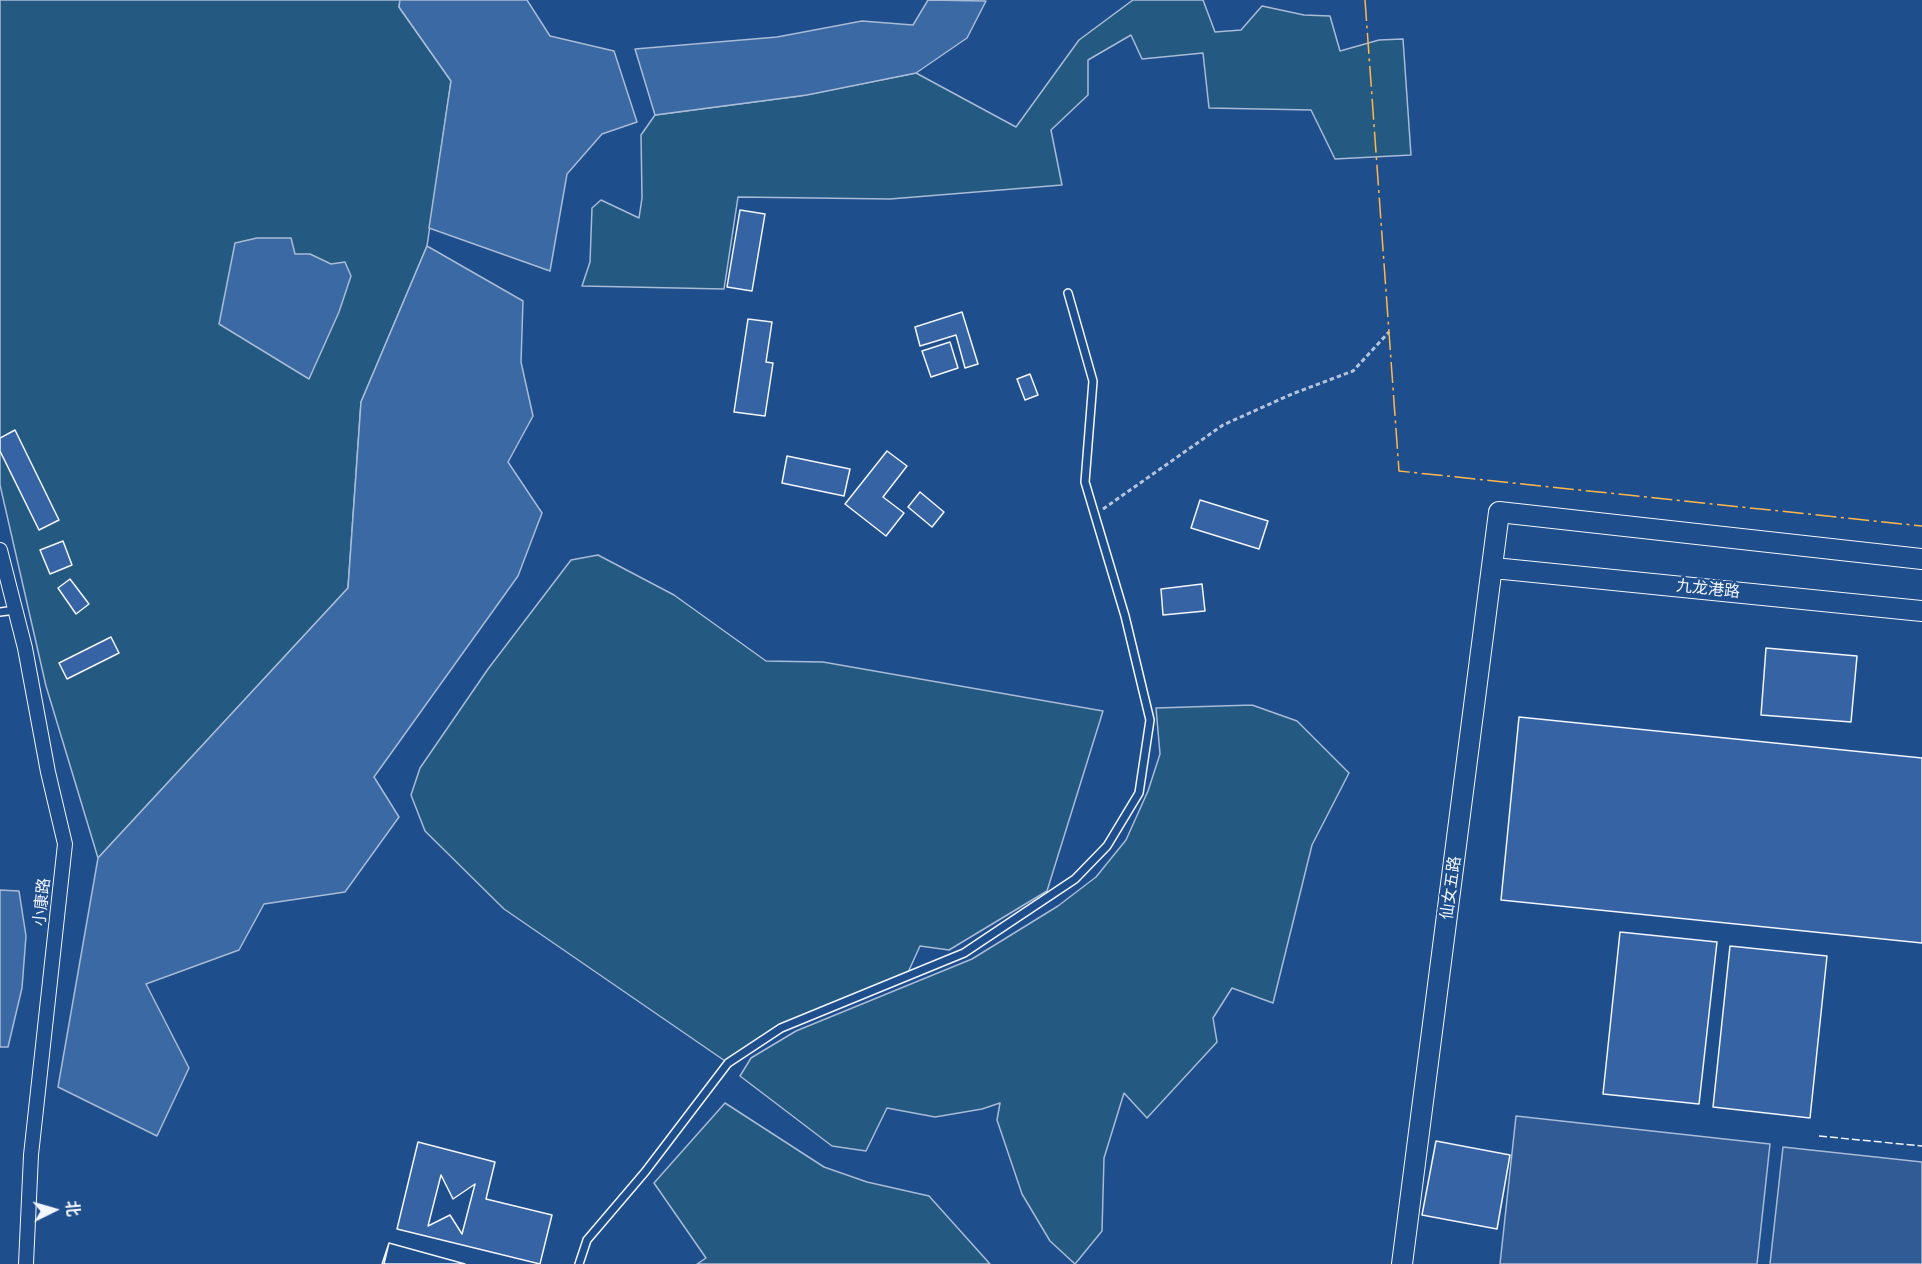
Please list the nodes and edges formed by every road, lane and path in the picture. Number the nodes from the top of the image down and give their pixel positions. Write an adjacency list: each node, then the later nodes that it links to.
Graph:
1 (1068, 293): 3 (lane)
2 (1389, 332): 3 (path)
3 (1095, 515): 11 (lane)
4 (0, 550): 7 (street, 小康路)
5 (1922, 559): 6 (street, 仙女五路)
6 (1498, 568): 8 (street, 九龙港路); 12 (street, 仙女五路); 13 (street, 仙女五路)
7 (16, 610): 9 (lane); 10 (street, 小康路)
8 (1922, 611)
9 (0, 612)
10 (26, 1264)
11 (579, 1264)
12 (1402, 1264)
13 (1411, 1264)

